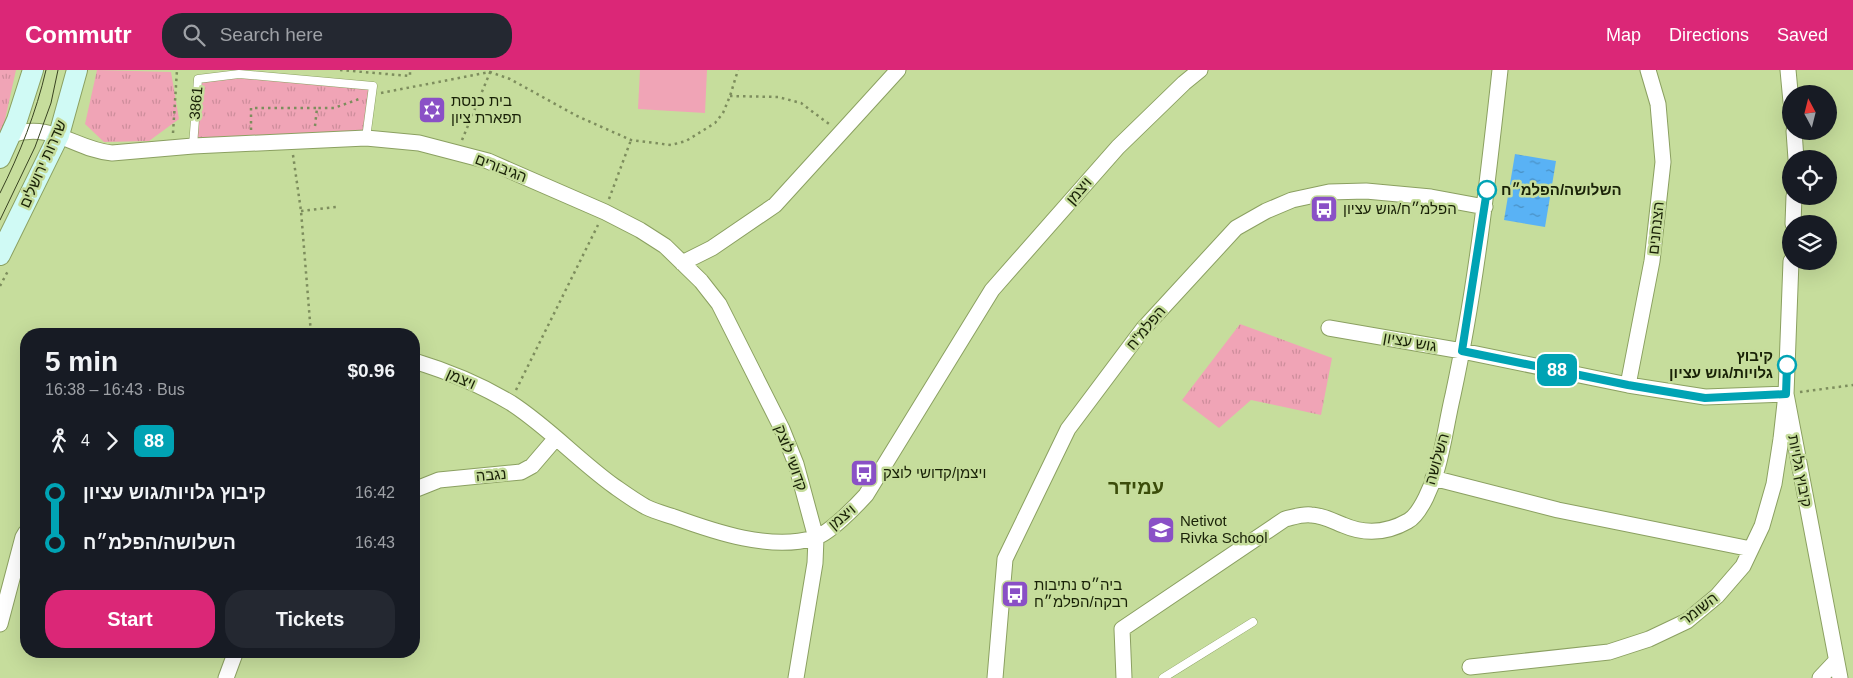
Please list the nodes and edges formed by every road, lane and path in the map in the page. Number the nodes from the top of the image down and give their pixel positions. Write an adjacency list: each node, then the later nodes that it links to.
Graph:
1 (33, 70): 21 (main road)
2 (77, 70): 22 (main road, שדרות ירושלים)
3 (177, 70): 20 (path)
4 (340, 70): 5 (path)
5 (410, 70)
6 (738, 70): 15 (path)
7 (898, 70): 19 (street)
8 (1200, 70): 48 (street, ויצמן)
9 (1500, 70): 31 (street, השלושה)
10 (1648, 70): 41 (street, הצנחנים)
11 (1788, 70): 13 (street)
12 (490, 71): 14 (path); 26 (path); 28 (path)
13 (1789, 85)
14 (372, 94): 16 (path); 24 (lane); 25 (lane, 3861)
15 (730, 96): 19 (path); 26 (path)
16 (317, 108): 17 (path); 18 (path)
17 (260, 132)
18 (314, 132)
19 (839, 132): 35 (street)
20 (173, 134): 23 (path); 25 (path)
21 (11, 135): 22 (street, הגיבורים); 29 (main road)
22 (59, 135): 25 (street, הגיבורים); 34 (main road, שדרות ירושלים)
23 (165, 135)
24 (366, 138): 27 (street, הגיבורים); 28 (street, הגיבורים)
25 (193, 139): 27 (street, הגיבורים)
26 (631, 140): 33 (path)
27 (291, 141): 32 (path)
28 (457, 152): 33 (street, הגיבורים)
29 (0, 158)
30 (336, 207): 32 (path)
31 (1485, 208): 39 (street, השלושה); 58 (street, הפלמ"ח)
32 (301, 211): 37 (path)
33 (605, 212): 35 (street, הגיבורים); 44 (path)
34 (0, 255)
35 (682, 263): 48 (street, קדושי לוצק)
36 (1791, 270): 43 (street, קיבוץ גלויות)
37 (311, 328)
38 (1329, 328): 39 (street, גוש עציון)
39 (1462, 351): 41 (street, גוש עציון); 46 (street, השלושה)
40 (420, 363): 44 (street, ויצמן)
41 (1628, 385): 43 (street, גוש עציון)
42 (1853, 385): 43 (path)
43 (1786, 394): 50 (street, השומר); 54 (street, קיבוץ גלויות)
44 (510, 403): 45 (street, ויצמן)
45 (556, 438): 47 (street, נגבה); 48 (street, ויצמן)
46 (1433, 478): 50 (street); 59 (street, השלושה)
47 (420, 488)
48 (816, 538): 57 (street, קדושי לוצק)
49 (20, 548): 52 (street)
50 (1751, 549): 55 (street, השומר)
51 (1253, 622): 60 (lane)
52 (0, 624)
53 (233, 658): 56 (street)
54 (1836, 661): 61 (street); 62 (street, קיבוץ גלויות)
55 (1470, 667)
56 (226, 678)
57 (796, 678)
58 (995, 678)
59 (1124, 678)
60 (1163, 678)
61 (1820, 678)
62 (1840, 678)

